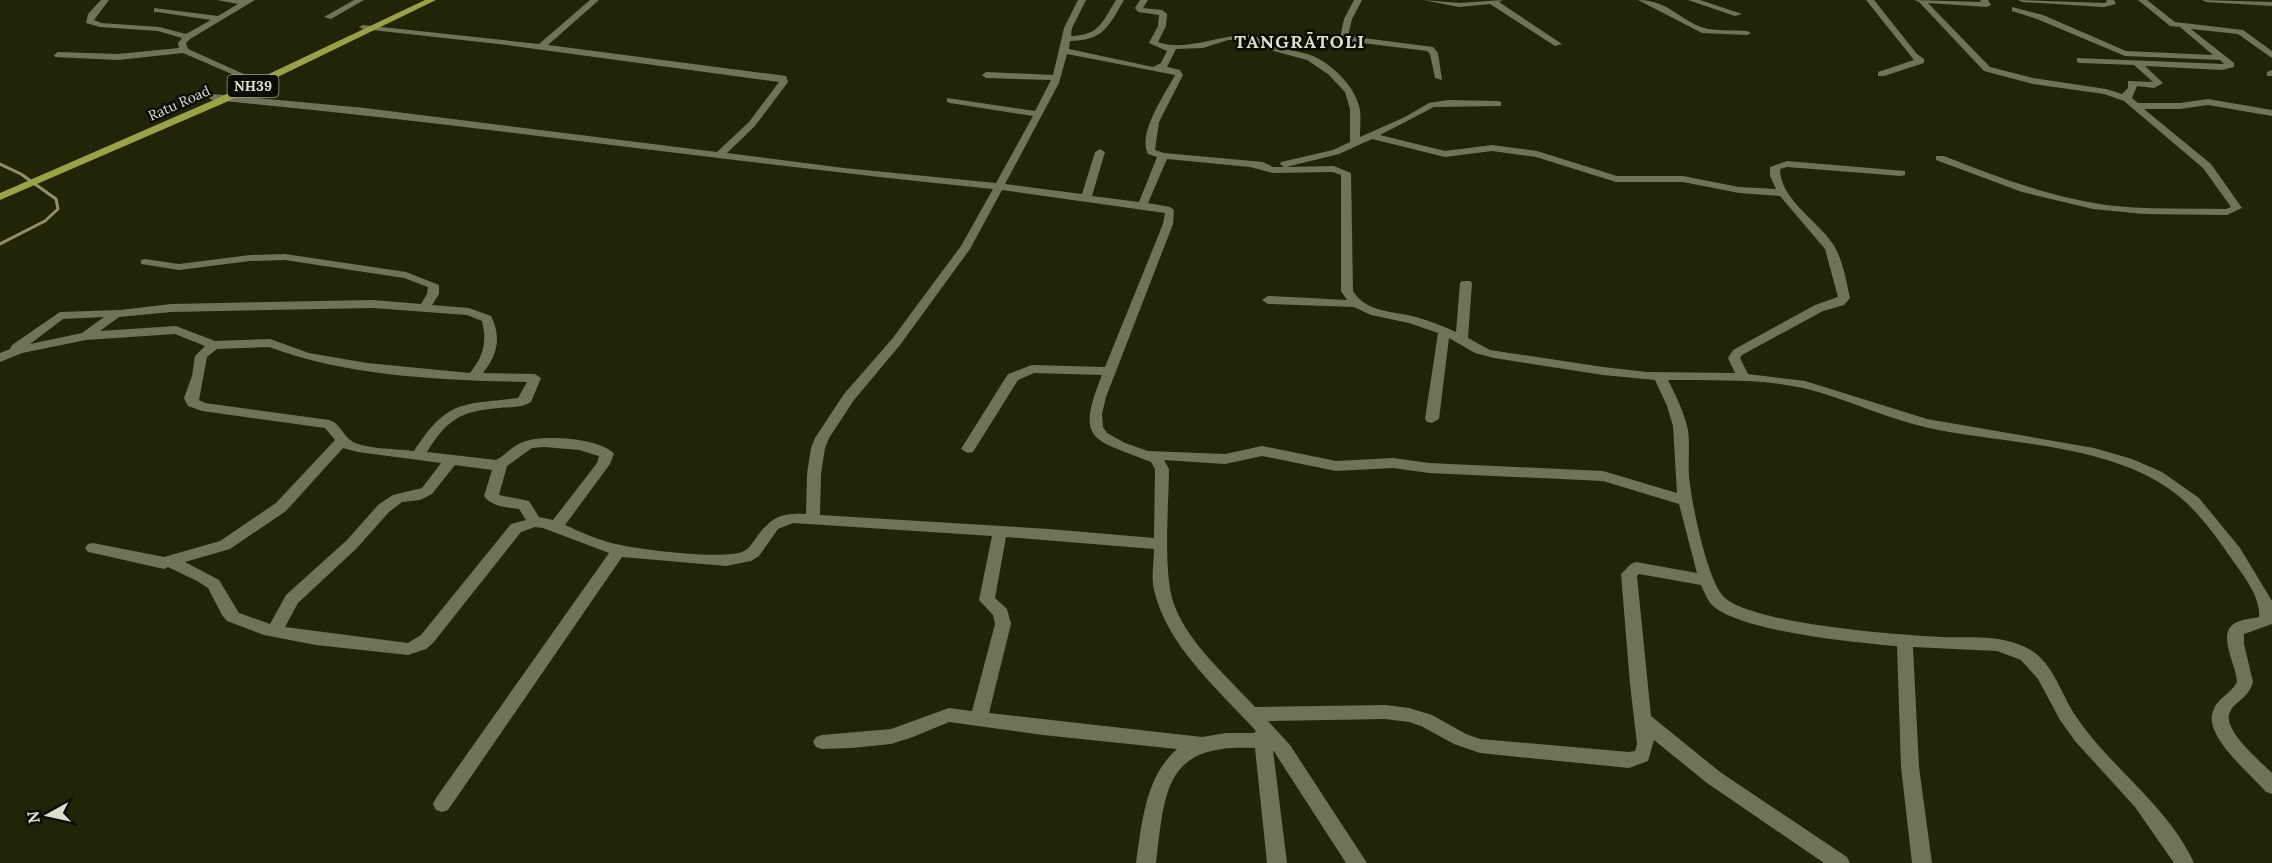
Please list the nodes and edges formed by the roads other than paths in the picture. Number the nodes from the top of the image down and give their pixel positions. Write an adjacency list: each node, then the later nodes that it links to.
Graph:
1 (105, 0): 34 (street)
2 (221, 0): 24 (street)
3 (360, 0): 29 (street)
4 (417, 0): 32 (main road, Ratu Road)
5 (432, 0): 32 (main road, Ratu Road / NH39)
6 (595, 0): 37 (street)
7 (1082, 0): 35 (street)
8 (1120, 0): 35 (street)
9 (1144, 0): 38 (street)
10 (1358, 0): 50 (street)
11 (1427, 0): 23 (street)
12 (1502, 0): 23 (street)
13 (1642, 0): 33 (street)
14 (1692, 0): 28 (street)
15 (1870, 0): 47 (street)
16 (1916, 0): 17 (street)
17 (1921, 0): 18 (street); 54 (street)
18 (1984, 0)
19 (2022, 0): 20 (street)
20 (2110, 0)
21 (2142, 0): 31 (street)
22 (2206, 0): 25 (street)
23 (1491, 1): 36 (street)
24 (248, 2): 30 (street)
25 (2272, 4)
26 (2015, 9): 43 (street)
27 (157, 10): 30 (street)
28 (1738, 14)
29 (328, 17)
30 (218, 18): 34 (street)
31 (2184, 27): 42 (street); 43 (street)
32 (368, 28): 37 (street); 51 (main road, Ratu Road); 53 (main road, Ratu Road / NH39)
33 (1747, 33)
34 (187, 37): 39 (street)
35 (1066, 39): 40 (street)
36 (1558, 44)
37 (540, 47): 63 (street)
38 (1170, 49): 46 (street); 61 (street)
39 (184, 50): 41 (street); 51 (street)
40 (1064, 51): 46 (street); 49 (street)
41 (58, 54)
42 (2272, 55)
43 (2223, 58): 45 (street)
44 (2080, 60): 45 (street)
45 (2137, 63): 54 (street)
46 (1160, 68): 64 (street)
47 (1881, 74)
48 (986, 75): 49 (street)
49 (1057, 78): 59 (street)
50 (1439, 78)
51 (251, 79): 52 (main road, Ratu Road)
52 (212, 97): 53 (street); 69 (main road, Ratu Road)
53 (227, 98): 63 (street); 69 (main road, Ratu Road / NH39)
54 (2127, 99): 57 (street)
55 (950, 100): 59 (street)
56 (1498, 104): 60 (street)
57 (2136, 106): 58 (street); 65 (street)
58 (2272, 113)
59 (1039, 114): 68 (street)
60 (1371, 136): 61 (street); 70 (street)
61 (1355, 142): 66 (street)
62 (1100, 152): 71 (street)
63 (721, 154): 68 (street)
64 (1163, 156): 66 (street); 72 (street)
65 (1940, 158)
66 (1254, 165): 76 (street)
67 (1901, 173): 70 (street)
68 (998, 186): 71 (street); 96 (street)
69 (4, 192)
70 (1785, 193): 87 (street)
71 (1086, 200): 72 (street)
72 (1143, 204): 84 (street)
73 (145, 262): 77 (street)
74 (1466, 283): 81 (street)
75 (1268, 300): 76 (street)
76 (1354, 304): 79 (street)
77 (424, 308): 78 (street); 85 (street)
78 (123, 313): 80 (street); 83 (street)
79 (1444, 333): 81 (street); 88 (street)
80 (86, 336): 82 (street); 83 (street)
81 (1462, 339): 86 (street)
82 (214, 345): 85 (street); 89 (street)
83 (5, 356)
84 (1108, 371): 90 (street); 91 (street)
85 (474, 376): 92 (street)
86 (1659, 376): 87 (street); 95 (street)
87 (1744, 378): 112 (street)
88 (1432, 419)
89 (342, 441): 92 (street); 103 (street)
90 (968, 449)
91 (1149, 455): 95 (street); 100 (street)
92 (418, 456): 93 (street)
93 (451, 460): 94 (street); 105 (street)
94 (500, 465): 97 (street); 98 (street)
95 (1684, 500): 104 (street)
96 (813, 518): 99 (street); 102 (street)
97 (536, 522): 98 (street); 105 (street)
98 (556, 527): 102 (street)
99 (1000, 531): 100 (street); 107 (street)
100 (1160, 544): 109 (street)
101 (93, 548): 103 (street)
102 (619, 550): 113 (street)
103 (171, 562): 105 (street)
104 (1707, 580): 106 (street); 108 (street)
105 (275, 630)
106 (1905, 640): 118 (street); 119 (street)
107 (979, 719): 110 (street); 111 (street)
108 (1643, 719): 109 (street); 114 (street)
109 (1260, 727): 111 (street); 116 (street); 117 (street)
110 (822, 742)
111 (1202, 744): 115 (street)
112 (2272, 786)
113 (442, 804)
114 (1842, 862)
115 (1146, 863)
116 (1277, 863)
117 (1357, 863)
118 (1923, 863)
119 (2184, 863)

